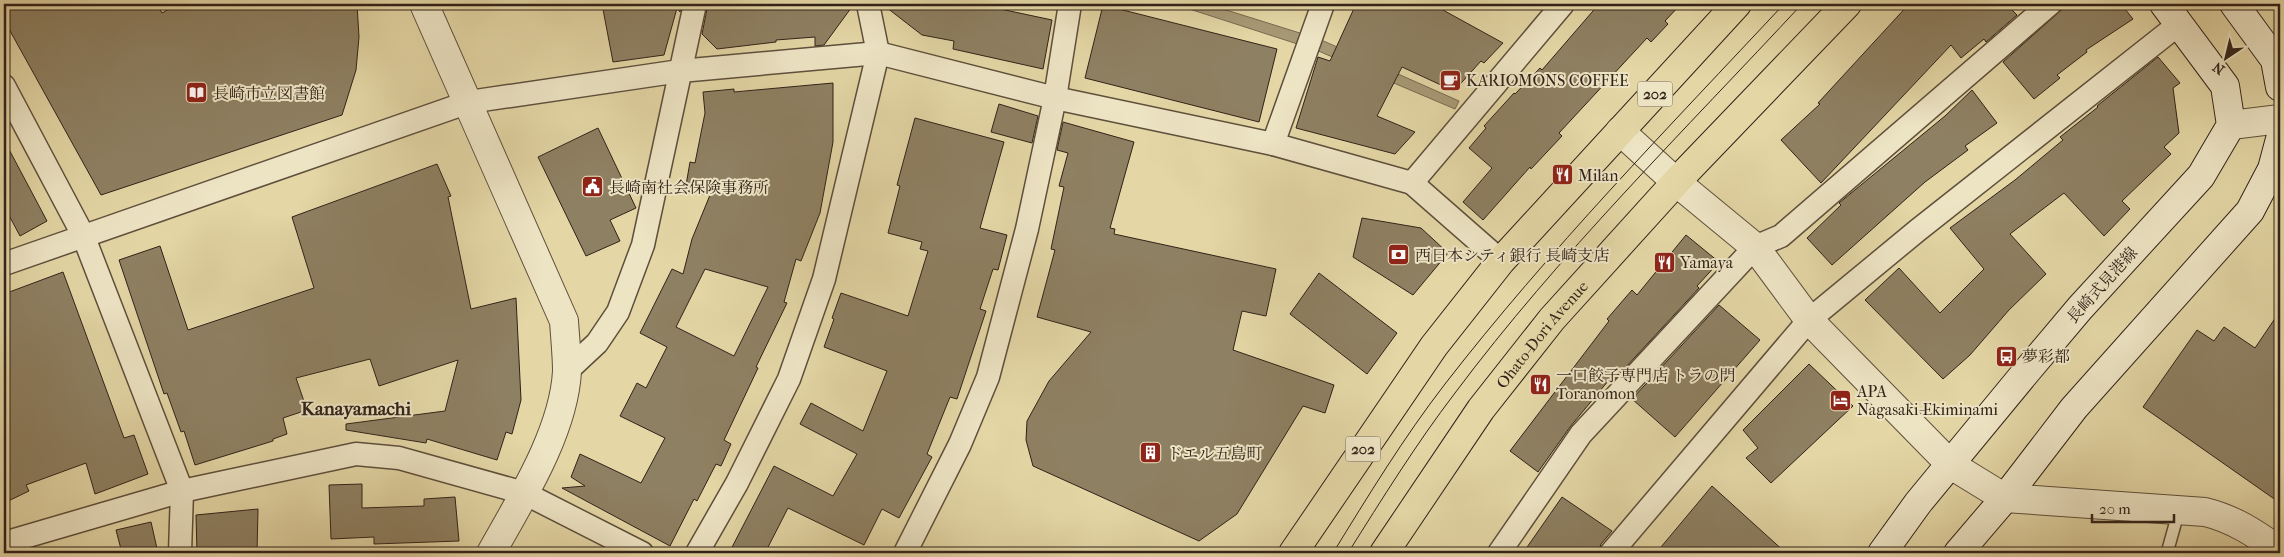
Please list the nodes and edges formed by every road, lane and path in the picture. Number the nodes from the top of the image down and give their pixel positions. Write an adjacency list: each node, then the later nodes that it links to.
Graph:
1 (424, 4): 17 (street)
2 (695, 4): 13 (street)
3 (868, 4): 12 (street)
4 (1070, 4): 16 (street)
5 (1323, 4): 22 (street)
6 (1563, 4): 24 (street)
7 (1848, 4): 23 (highway, Ohato-Dori Avenue)
8 (2050, 4): 26 (street)
9 (2234, 4): 15 (street)
10 (1726, 8): 20 (highway, 202)
11 (2172, 14): 19 (street); 29 (street)
12 (878, 53): 13 (street); 16 (street); 41 (street)
13 (680, 71): 17 (street); 30 (street)
14 (4, 86): 25 (street)
15 (2280, 87)
16 (1056, 98): 22 (street); 42 (street)
17 (469, 102): 25 (street); 30 (street)
18 (2280, 119): 19 (street)
19 (2231, 125): 31 (street, 長崎式見港線)
20 (1620, 131): 23 (street); 27 (highway, 202)
21 (2280, 139): 34 (street)
22 (1273, 144): 24 (street)
23 (1676, 182): 26 (street); 44 (highway, Ohato-Dori Avenue)
24 (1412, 183): 27 (street)
25 (83, 235): 28 (street); 32 (street)
26 (1755, 246): 29 (street); 45 (street)
27 (1501, 260): 43 (highway, 202)
28 (4, 264)
29 (1809, 320): 31 (street); 46 (street)
30 (567, 372): 33 (street)
31 (1951, 465): 34 (street); 47 (street, 長崎式見港線)
32 (182, 491): 33 (street); 36 (street); 38 (street)
33 (524, 493): 39 (street); 40 (street)
34 (2005, 498): 35 (street); 48 (street)
35 (2179, 510): 37 (street); 49 (lane)
36 (4, 543)
37 (2280, 551)
38 (180, 553)
39 (490, 553)
40 (642, 553)
41 (697, 553)
42 (904, 553)
43 (1293, 553)
44 (1384, 553)
45 (1499, 553)
46 (1611, 553)
47 (1882, 553)
48 (1958, 553)
49 (2167, 553)

